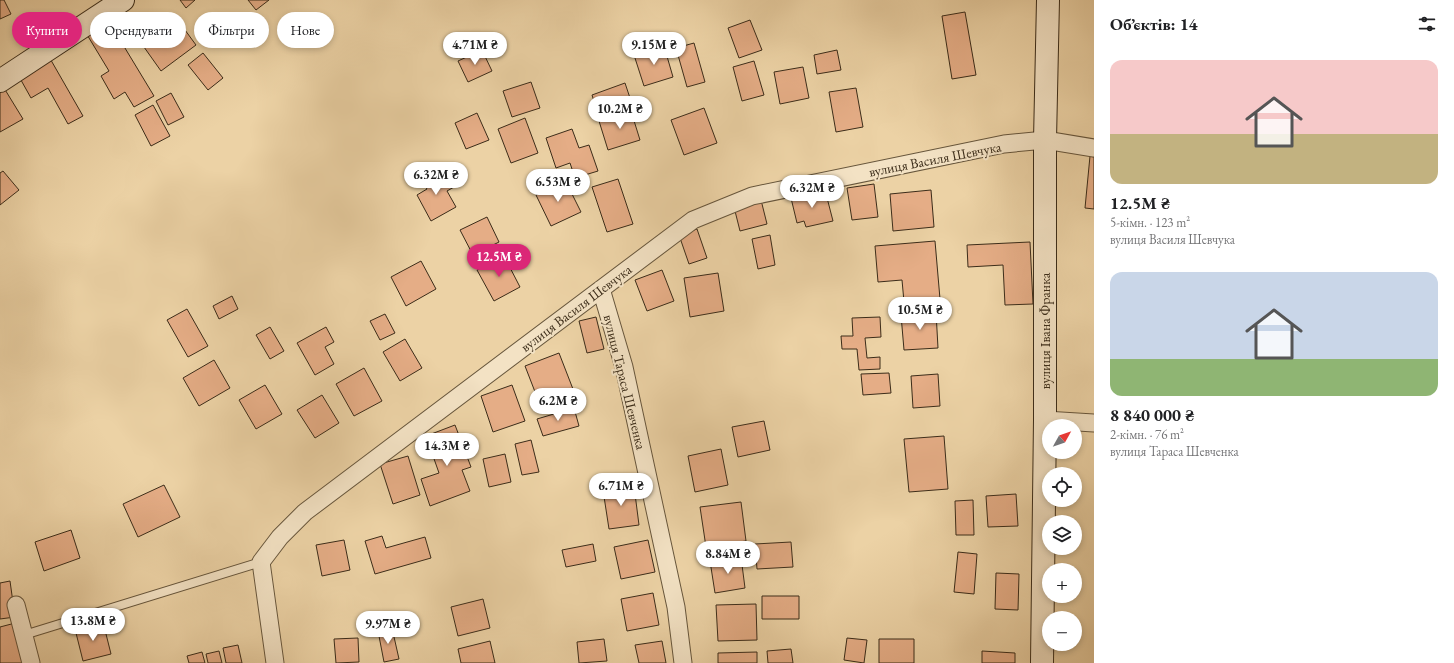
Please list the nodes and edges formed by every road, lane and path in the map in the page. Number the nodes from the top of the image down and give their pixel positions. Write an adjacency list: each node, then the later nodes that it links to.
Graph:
1 (123, 0): 3 (main road)
2 (1048, 0): 4 (main road, вулиця Івана Франка)
3 (0, 81)
4 (1045, 140): 5 (street, вулиця Василя Шевчука); 6 (street, вулиця Василя Шевчука); 7 (main road, вулиця Івана Франка)
5 (1094, 148)
6 (601, 289): 11 (street, вулиця Василя Шевчука); 16 (street, вулиця Тараса Шевченка)
7 (1046, 419)
8 (1082, 422): 9 (street)
9 (1094, 423)
10 (1045, 459): 17 (main road, вулиця Івана Франка)
11 (261, 562): 13 (lane); 15 (street)
12 (16, 605): 13 (street)
13 (24, 635): 14 (street)
14 (31, 663)
15 (275, 663)
16 (683, 663)
17 (1042, 663)

